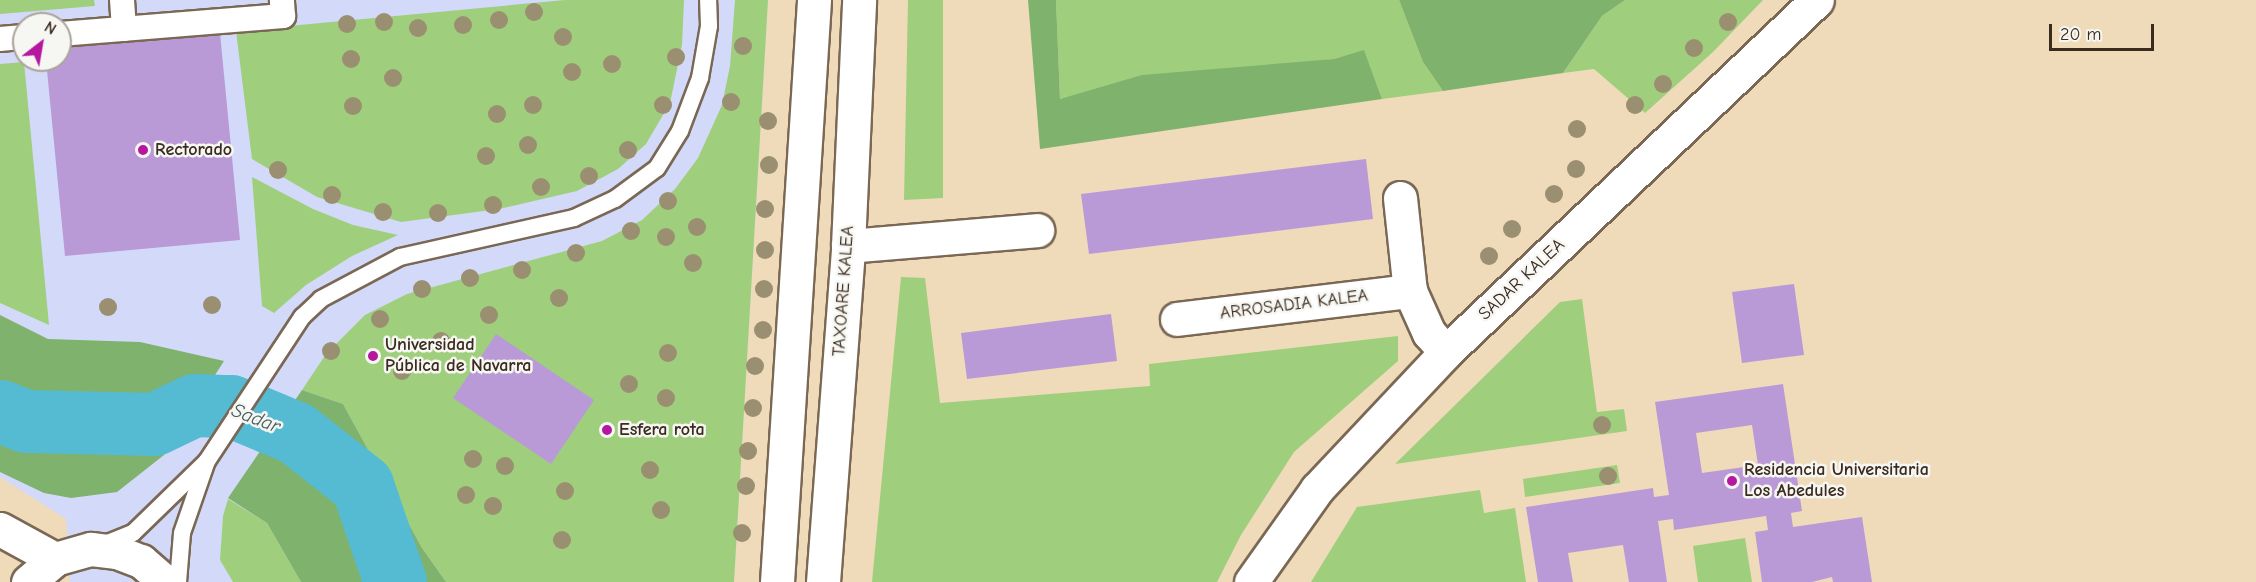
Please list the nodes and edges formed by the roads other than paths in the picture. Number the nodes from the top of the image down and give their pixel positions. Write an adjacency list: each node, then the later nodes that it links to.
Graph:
1 (122, 0): 7 (street)
2 (282, 0): 7 (street)
3 (708, 0): 15 (lane)
4 (814, 0): 22 (street)
5 (859, 0): 11 (street, TAXOARE KALEA)
6 (1817, 0): 14 (street, SADAR KALEA)
7 (124, 29): 8 (street)
8 (72, 33)
9 (1400, 198): 12 (street)
10 (1037, 230): 11 (street)
11 (848, 246): 23 (street, TAXOARE KALEA)
12 (1410, 291): 13 (street, ARROSADIA KALEA); 14 (street)
13 (1177, 318)
14 (1446, 352): 24 (street, SADAR KALEA)
15 (193, 481): 17 (lane); 21 (lane)
16 (0, 529): 18 (street)
17 (91, 549): 18 (street); 20 (street)
18 (55, 559): 19 (street)
19 (28, 582)
20 (165, 582)
21 (178, 582)
22 (777, 582)
23 (823, 582)
24 (1251, 582)

